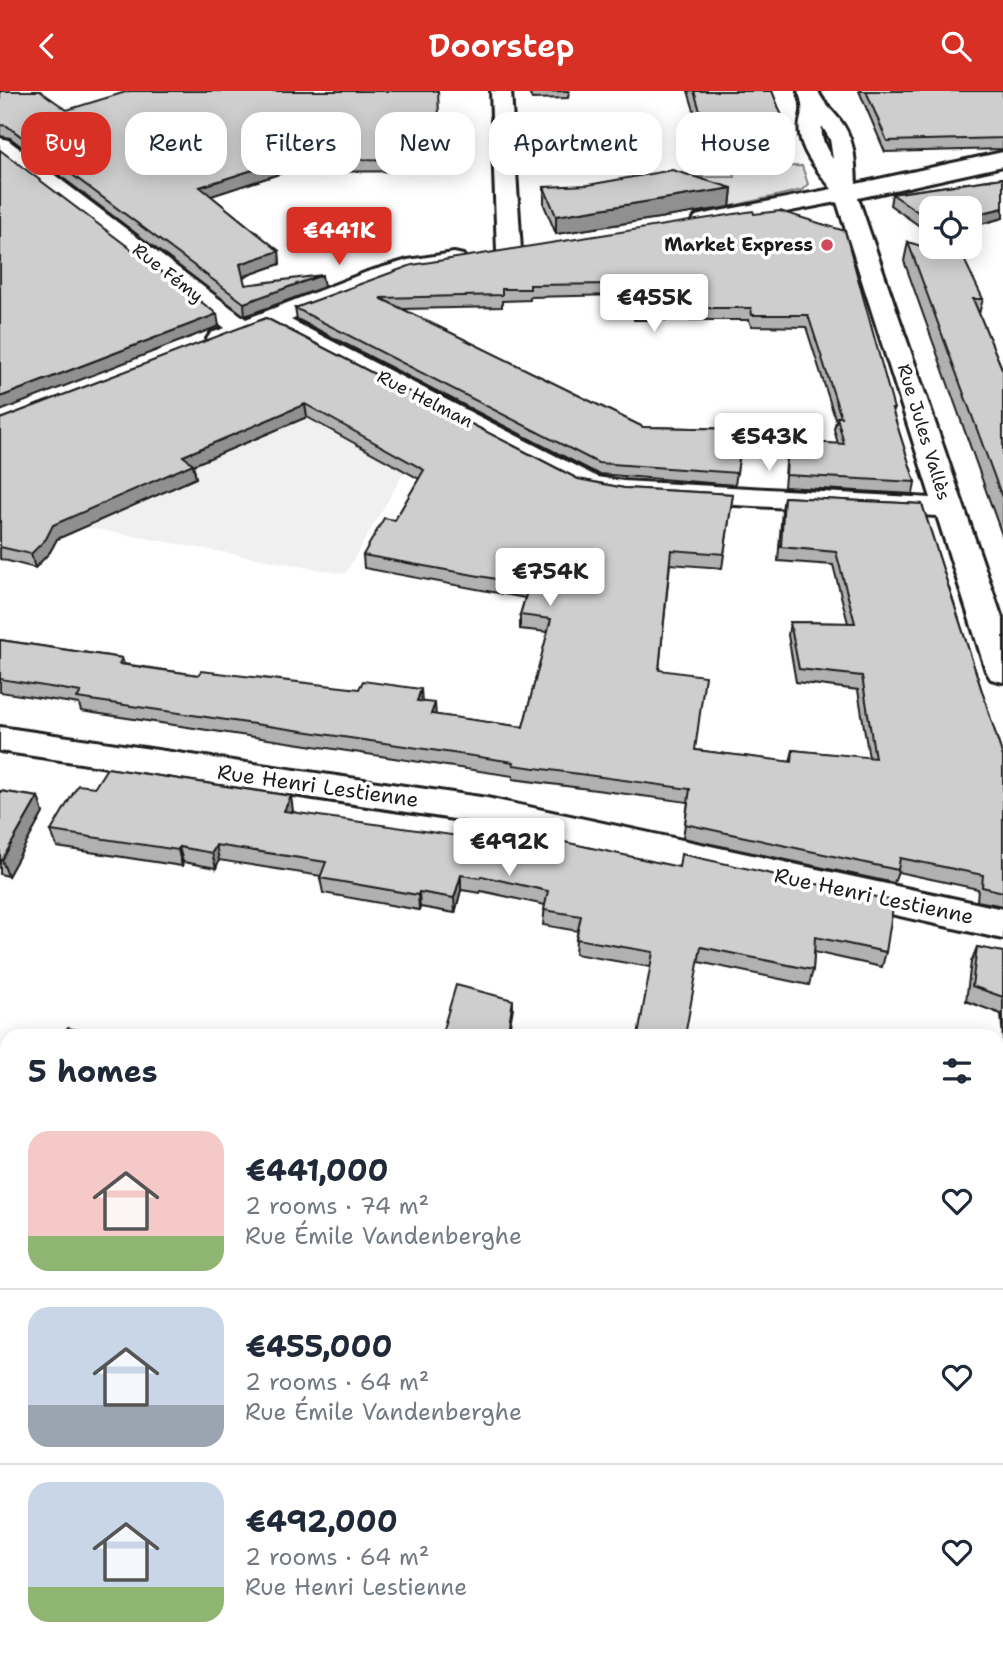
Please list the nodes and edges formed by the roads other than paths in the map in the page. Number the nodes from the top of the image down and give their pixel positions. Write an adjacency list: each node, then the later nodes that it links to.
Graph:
1 (501, 91): 8 (street)
2 (811, 99): 5 (street, Rue Jules Vallès)
3 (0, 145): 10 (street, Rue Fémy)
4 (1003, 159): 5 (street)
5 (849, 203): 6 (street); 12 (street, Rue Jules Vallès)
6 (682, 225)
7 (536, 247): 8 (street)
8 (509, 251): 9 (street)
9 (270, 319): 10 (street); 12 (street, Rue Helman)
10 (244, 330): 11 (street)
11 (192, 350)
12 (948, 508): 13 (street, Rue Jules Vallès)
13 (1003, 671)
14 (0, 739): 15 (street, Rue Henri Lestienne)
15 (1003, 924)

